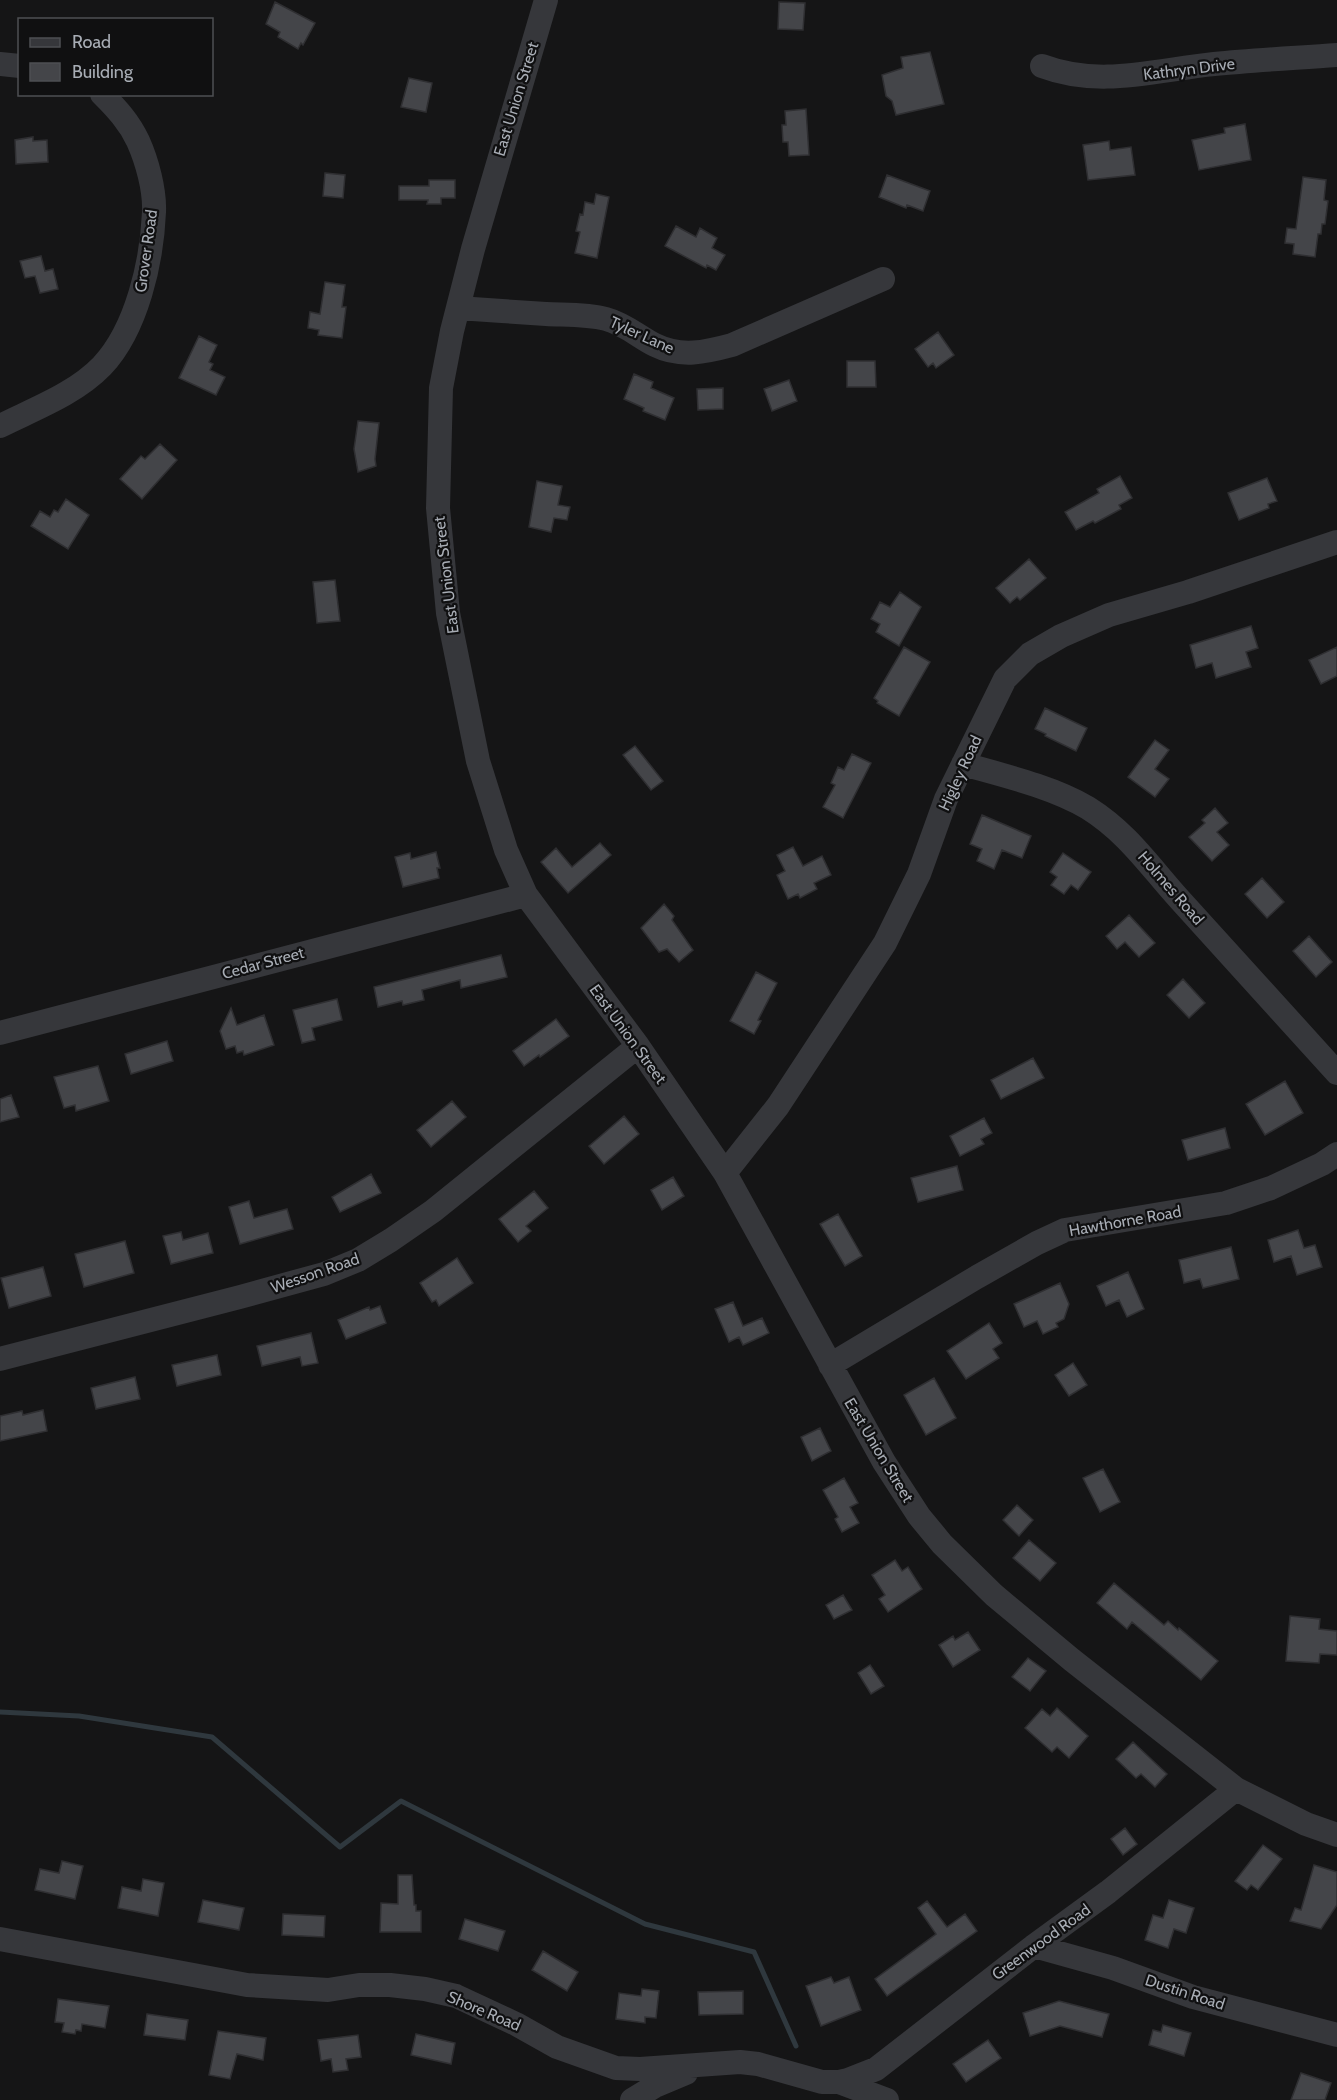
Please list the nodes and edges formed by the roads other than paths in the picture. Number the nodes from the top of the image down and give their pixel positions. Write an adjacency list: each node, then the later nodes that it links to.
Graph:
1 (546, 0): 8 (street, East Union Street)
2 (1337, 55): 5 (street, Kathryn Drive)
3 (0, 64): 4 (street)
4 (18, 66)
5 (1042, 66)
6 (104, 96): 9 (street, Grover Road)
7 (883, 279): 8 (street, Tyler Lane)
8 (458, 308): 12 (street, East Union Street)
9 (0, 426)
10 (1337, 542): 11 (street, Higley Road)
11 (963, 764): 15 (street, Holmes Road); 17 (street, Higley Road)
12 (526, 894): 13 (street, Cedar Street); 14 (street, East Union Street)
13 (0, 1033)
14 (638, 1046): 17 (street, East Union Street); 18 (street, Wesson Road)
15 (1337, 1073)
16 (1337, 1154): 19 (street, Hawthorne Road)
17 (725, 1173): 19 (street, East Union Street)
18 (0, 1359)
19 (830, 1365): 20 (street, East Union Street)
20 (1236, 1789): 21 (street, East Union Street); 23 (street, Greenwood Road)
21 (1337, 1835)
22 (0, 1939): 25 (street, Shore Road)
23 (1034, 1946): 24 (street, Dustin Road); 26 (street, Greenwood Road)
24 (1337, 2036)
25 (714, 2064): 26 (street, Shore Road); 27 (street)
26 (839, 2082): 28 (street, Shore Road)
27 (632, 2100)
28 (887, 2100)

